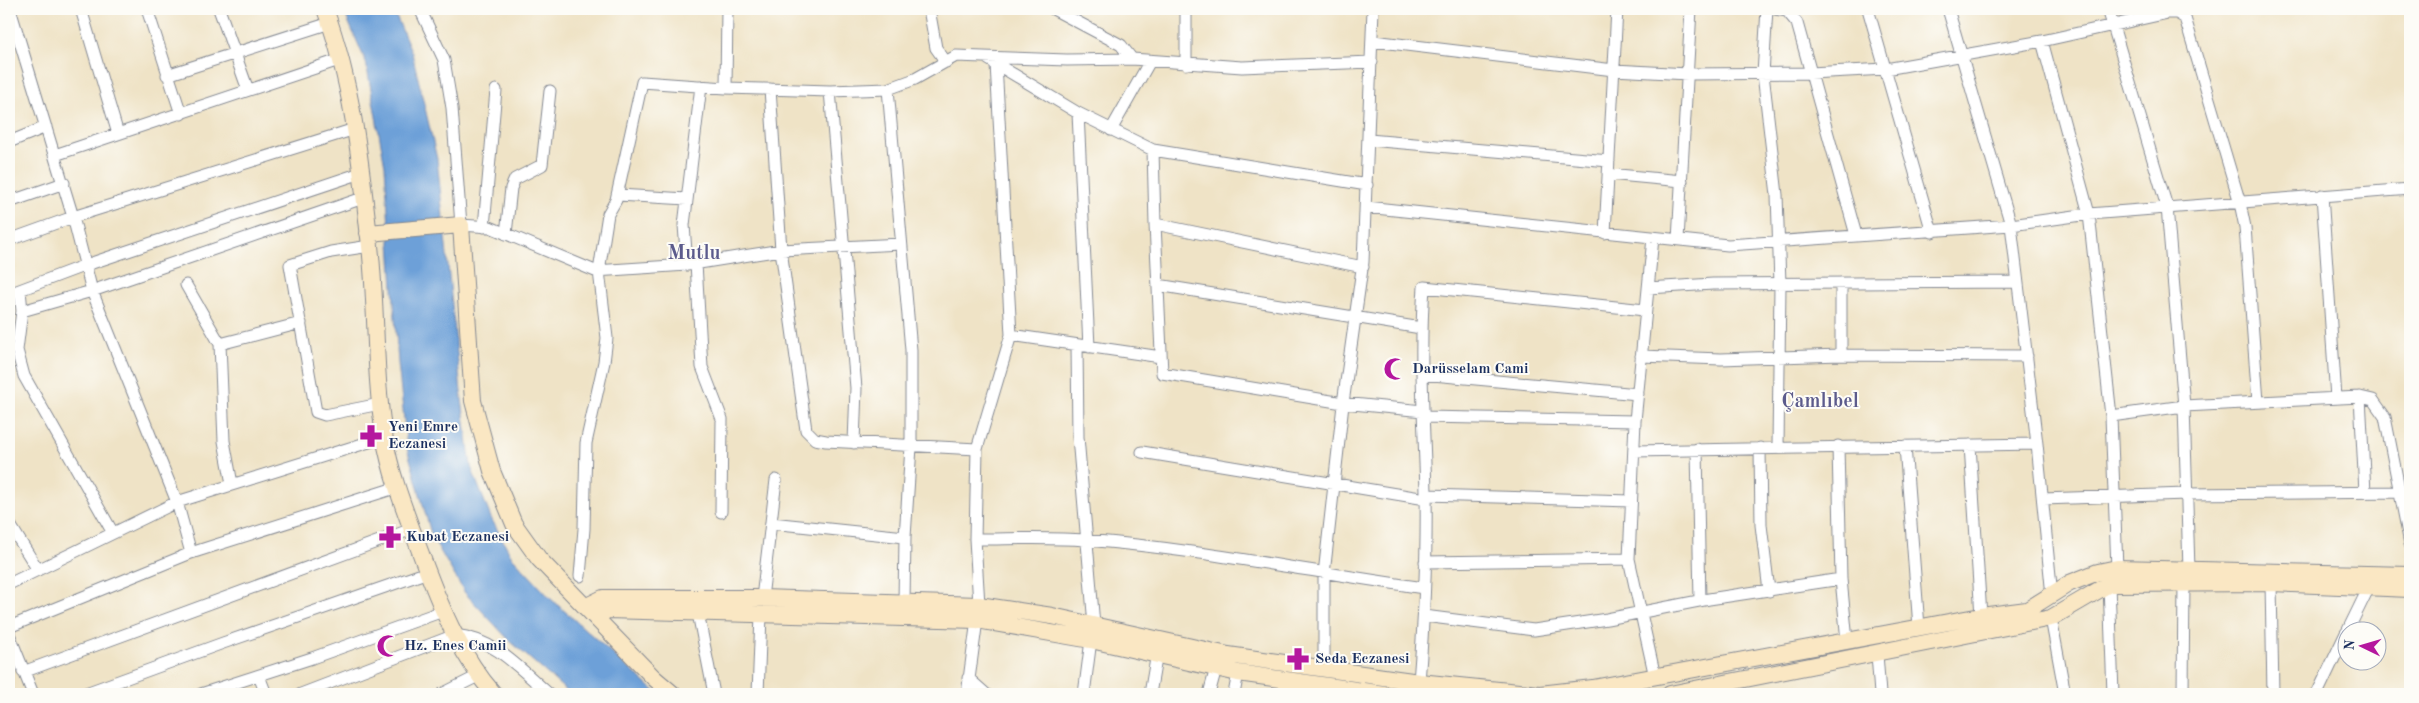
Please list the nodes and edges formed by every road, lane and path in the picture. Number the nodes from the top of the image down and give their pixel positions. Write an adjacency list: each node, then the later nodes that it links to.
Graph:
1 (10, 9): 48 (street)
2 (81, 9): 51 (street)
3 (147, 9): 37 (street)
4 (219, 9): 22 (street)
5 (420, 9): 74 (street)
6 (727, 9): 39 (street)
7 (929, 9): 28 (street)
8 (1053, 9): 26 (street)
9 (1186, 9): 31 (street)
10 (1373, 9): 20 (street)
11 (1617, 9): 33 (street)
12 (1692, 9): 35 (street)
13 (1767, 9): 36 (street)
14 (1775, 9): 34 (street)
15 (1868, 9): 32 (street)
16 (1948, 9): 23 (street)
17 (2108, 9): 19 (street)
18 (328, 16): 22 (street); 25 (main road)
19 (2113, 26): 21 (street); 68 (street); 70 (street)
20 (1373, 41): 29 (street); 33 (street)
21 (2042, 41): 23 (street); 71 (street)
22 (234, 53): 37 (street); 42 (street)
23 (1962, 56): 32 (street); 75 (street)
24 (985, 57): 26 (street); 28 (street); 30 (street)
25 (342, 59): 42 (street); 49 (main road)
26 (1132, 59): 27 (street)
27 (1150, 61): 31 (street); 50 (street)
28 (946, 62): 41 (street)
29 (1372, 62): 31 (street); 52 (street)
30 (996, 64): 46 (street); 106 (street)
31 (1186, 64)
32 (1886, 69): 34 (street); 77 (street)
33 (1614, 70): 35 (street); 56 (street)
34 (1810, 73): 36 (street); 80 (street)
35 (1688, 74): 36 (street); 59 (street)
36 (1764, 74): 85 (street)
37 (168, 75): 47 (street)
38 (701, 86): 39 (street); 63 (street); 66 (street)
39 (726, 88): 40 (street)
40 (770, 89): 45 (street); 88 (street)
41 (888, 89): 45 (street); 86 (street)
42 (248, 90): 47 (street)
43 (496, 90): 76 (street)
44 (550, 91): 79 (street)
45 (830, 91): 87 (street)
46 (1078, 113): 50 (street); 108 (street)
47 (181, 114): 51 (street)
48 (46, 127): 53 (street); 55 (street)
49 (355, 129): 57 (main road); 72 (street)
50 (1111, 130): 54 (street)
51 (118, 134): 55 (street)
52 (1369, 140): 56 (street); 61 (street)
53 (9, 142)
54 (1153, 150): 61 (street); 73 (street)
55 (55, 155): 60 (street)
56 (1609, 161): 58 (street)
57 (361, 173): 65 (main road); 90 (street)
58 (1608, 174): 59 (street); 78 (street)
59 (1682, 181): 84 (street)
60 (64, 183): 67 (street); 72 (street)
61 (1367, 186): 69 (street)
62 (2410, 189): 64 (street)
63 (618, 195): 66 (street); 92 (street)
64 (2322, 195): 68 (street); 117 (street)
65 (364, 198): 81 (main road); 99 (street)
66 (687, 199): 89 (street)
67 (9, 202)
68 (2240, 203): 70 (street); 118 (street)
69 (1366, 207): 78 (street); 91 (street)
70 (2167, 208): 71 (street); 121 (street)
71 (2089, 214): 75 (street); 123 (street)
72 (73, 217): 83 (street); 90 (street)
73 (1155, 224): 91 (street); 97 (street)
74 (455, 225): 76 (street); 81 (main road); 182 (main road)
75 (2011, 225): 77 (street); 93 (street)
76 (484, 227): 79 (street)
77 (1932, 232): 80 (street)
78 (1605, 233): 82 (street)
79 (506, 234): 92 (street)
80 (1856, 236): 85 (street)
81 (372, 237): 104 (street); 120 (main road)
82 (1653, 238): 84 (street); 98 (street)
83 (9, 240)
84 (1678, 240): 85 (street)
85 (1779, 240): 95 (street)
86 (900, 244): 87 (street); 131 (street)
87 (842, 247): 88 (street); 126 (street)
88 (781, 250): 89 (street); 126 (street)
89 (692, 264): 92 (street); 150 (street)
90 (86, 265): 99 (street); 100 (street)
91 (1362, 266): 103 (street)
92 (599, 271): 167 (street)
93 (2018, 282): 94 (street); 111 (street)
94 (1841, 283): 95 (street); 110 (street)
95 (1780, 284): 98 (street); 113 (street)
96 (186, 285): 107 (street)
97 (1158, 285): 103 (street); 112 (street)
98 (1648, 288): 101 (street)
99 (92, 291): 102 (street); 149 (street)
100 (14, 292): 102 (street)
101 (1645, 310): 105 (street); 109 (street)
102 (22, 311): 154 (street)
103 (1355, 318): 105 (street); 119 (street)
104 (301, 322): 107 (street); 120 (street)
105 (1421, 328): 114 (street)
106 (1011, 335): 108 (street); 134 (street)
107 (220, 344): 140 (street)
108 (1083, 346): 112 (street); 157 (street)
109 (1641, 356): 113 (street); 115 (street)
110 (1841, 356): 111 (street); 113 (street)
111 (2027, 356): 127 (street)
112 (1161, 357): 119 (street)
113 (1779, 358): 132 (street)
114 (1422, 374): 115 (street); 122 (street)
115 (1638, 394): 124 (street)
116 (2360, 397): 117 (street); 142 (street); 143 (street)
117 (2336, 398): 118 (street)
118 (2258, 402): 121 (street)
119 (1343, 403): 122 (street); 139 (street)
120 (380, 404): 125 (main road)
121 (2184, 406): 123 (street); 144 (street)
122 (1423, 414): 124 (street); 146 (street)
123 (2111, 416): 145 (street)
124 (1635, 420): 136 (street)
125 (384, 437): 140 (street); 141 (main road)
126 (854, 443): 131 (street)
127 (2037, 444): 128 (street); 147 (street)
128 (1970, 445): 130 (street); 188 (street)
129 (1838, 446): 130 (street); 132 (street); 169 (street)
130 (1905, 446): 192 (street)
131 (912, 447): 134 (street); 155 (street)
132 (1778, 447): 133 (street)
133 (1760, 448): 135 (street); 176 (street)
134 (977, 449): 156 (street)
135 (1696, 449): 136 (street); 179 (street)
136 (1634, 451): 148 (street)
137 (1142, 452): 139 (street)
138 (776, 480): 152 (street)
139 (1334, 483): 146 (street); 165 (street)
140 (232, 484): 149 (street)
141 (398, 487): 153 (main road); 159 (street)
142 (2366, 492): 143 (street); 144 (street)
143 (2401, 492): 158 (street)
144 (2186, 494): 145 (street); 168 (street)
145 (2116, 496): 147 (street); 162 (street)
146 (1426, 497): 148 (street); 161 (street)
147 (2043, 499): 177 (street)
148 (1631, 501): 160 (street)
149 (177, 502): 154 (street); 159 (street)
150 (721, 512)
151 (9, 523): 163 (street)
152 (771, 523): 155 (street); 178 (street)
153 (412, 529): 164 (main road); 202 (street)
154 (113, 533): 163 (street)
155 (905, 537): 180 (street)
156 (975, 539): 157 (street); 184 (street)
157 (1088, 540): 165 (street); 193 (street)
158 (2410, 544)
159 (191, 553): 191 (street)
160 (1629, 559): 161 (street); 185 (street)
161 (1425, 562): 174 (street)
162 (2117, 568): 168 (main road); 177 (main road)
163 (38, 570): 171 (street)
164 (428, 572): 181 (main road); 210 (street)
165 (1324, 574): 174 (street); 201 (street)
166 (2410, 575): 168 (main road)
167 (580, 576)
168 (2187, 576): 170 (main road); 172 (main road); 232 (street)
169 (1841, 579): 176 (street); 196 (street)
170 (2270, 582): 173 (main road); 233 (street)
171 (9, 584)
172 (2109, 584): 189 (main road); 231 (street)
173 (2369, 587): 175 (main road); 190 (street)
174 (1424, 588): 187 (street)
175 (2410, 589)
176 (1769, 591): 179 (street)
177 (2052, 596): 188 (main road)
178 (762, 598): 180 (main road); 182 (main road)
179 (1700, 601): 185 (street)
180 (904, 602): 184 (main road)
181 (443, 611): 195 (main road); 204 (street)
182 (590, 613): 183 (main road); 217 (main road)
183 (698, 613): 186 (main road); 218 (street)
184 (978, 613): 186 (main road); 193 (main road); 207 (street)
185 (1639, 613): 187 (street); 206 (street)
186 (762, 615): 219 (street)
187 (1424, 616): 208 (street)
188 (1981, 616): 192 (main road)
189 (2051, 618): 198 (main road); 230 (street)
190 (2353, 620)
191 (9, 627)
192 (1919, 627): 196 (main road)
193 (1092, 632): 197 (main road); 201 (main road); 222 (street)
194 (9, 634): 202 (street)
195 (455, 634): 205 (main road); 213 (street); 216 (street)
196 (1847, 641): 206 (main road)
197 (1157, 653): 200 (main road); 223 (street)
198 (1877, 654): 228 (main road); 229 (street)
199 (2336, 655): 234 (street)
200 (1216, 668): 203 (main road); 224 (street)
201 (1324, 669): 208 (main road)
202 (23, 672): 209 (street)
203 (1238, 673): 225 (street); 226 (main road)
204 (259, 676): 211 (street); 212 (street)
205 (478, 676): 214 (street); 215 (main road)
206 (1655, 677): 227 (main road)
207 (968, 678): 220 (street); 221 (street)
208 (1420, 682): 227 (main road)
209 (33, 694)
210 (83, 694)
211 (201, 694)
212 (266, 694)
213 (301, 694)
214 (442, 694)
215 (494, 694)
216 (549, 694)
217 (674, 694)
218 (714, 694)
219 (758, 694)
220 (967, 694)
221 (986, 694)
222 (1084, 694)
223 (1150, 694)
224 (1209, 694)
225 (1234, 694)
226 (1384, 694)
227 (1540, 694)
228 (1670, 694)
229 (1880, 694)
230 (2065, 694)
231 (2113, 694)
232 (2183, 694)
233 (2273, 694)
234 (2317, 694)

